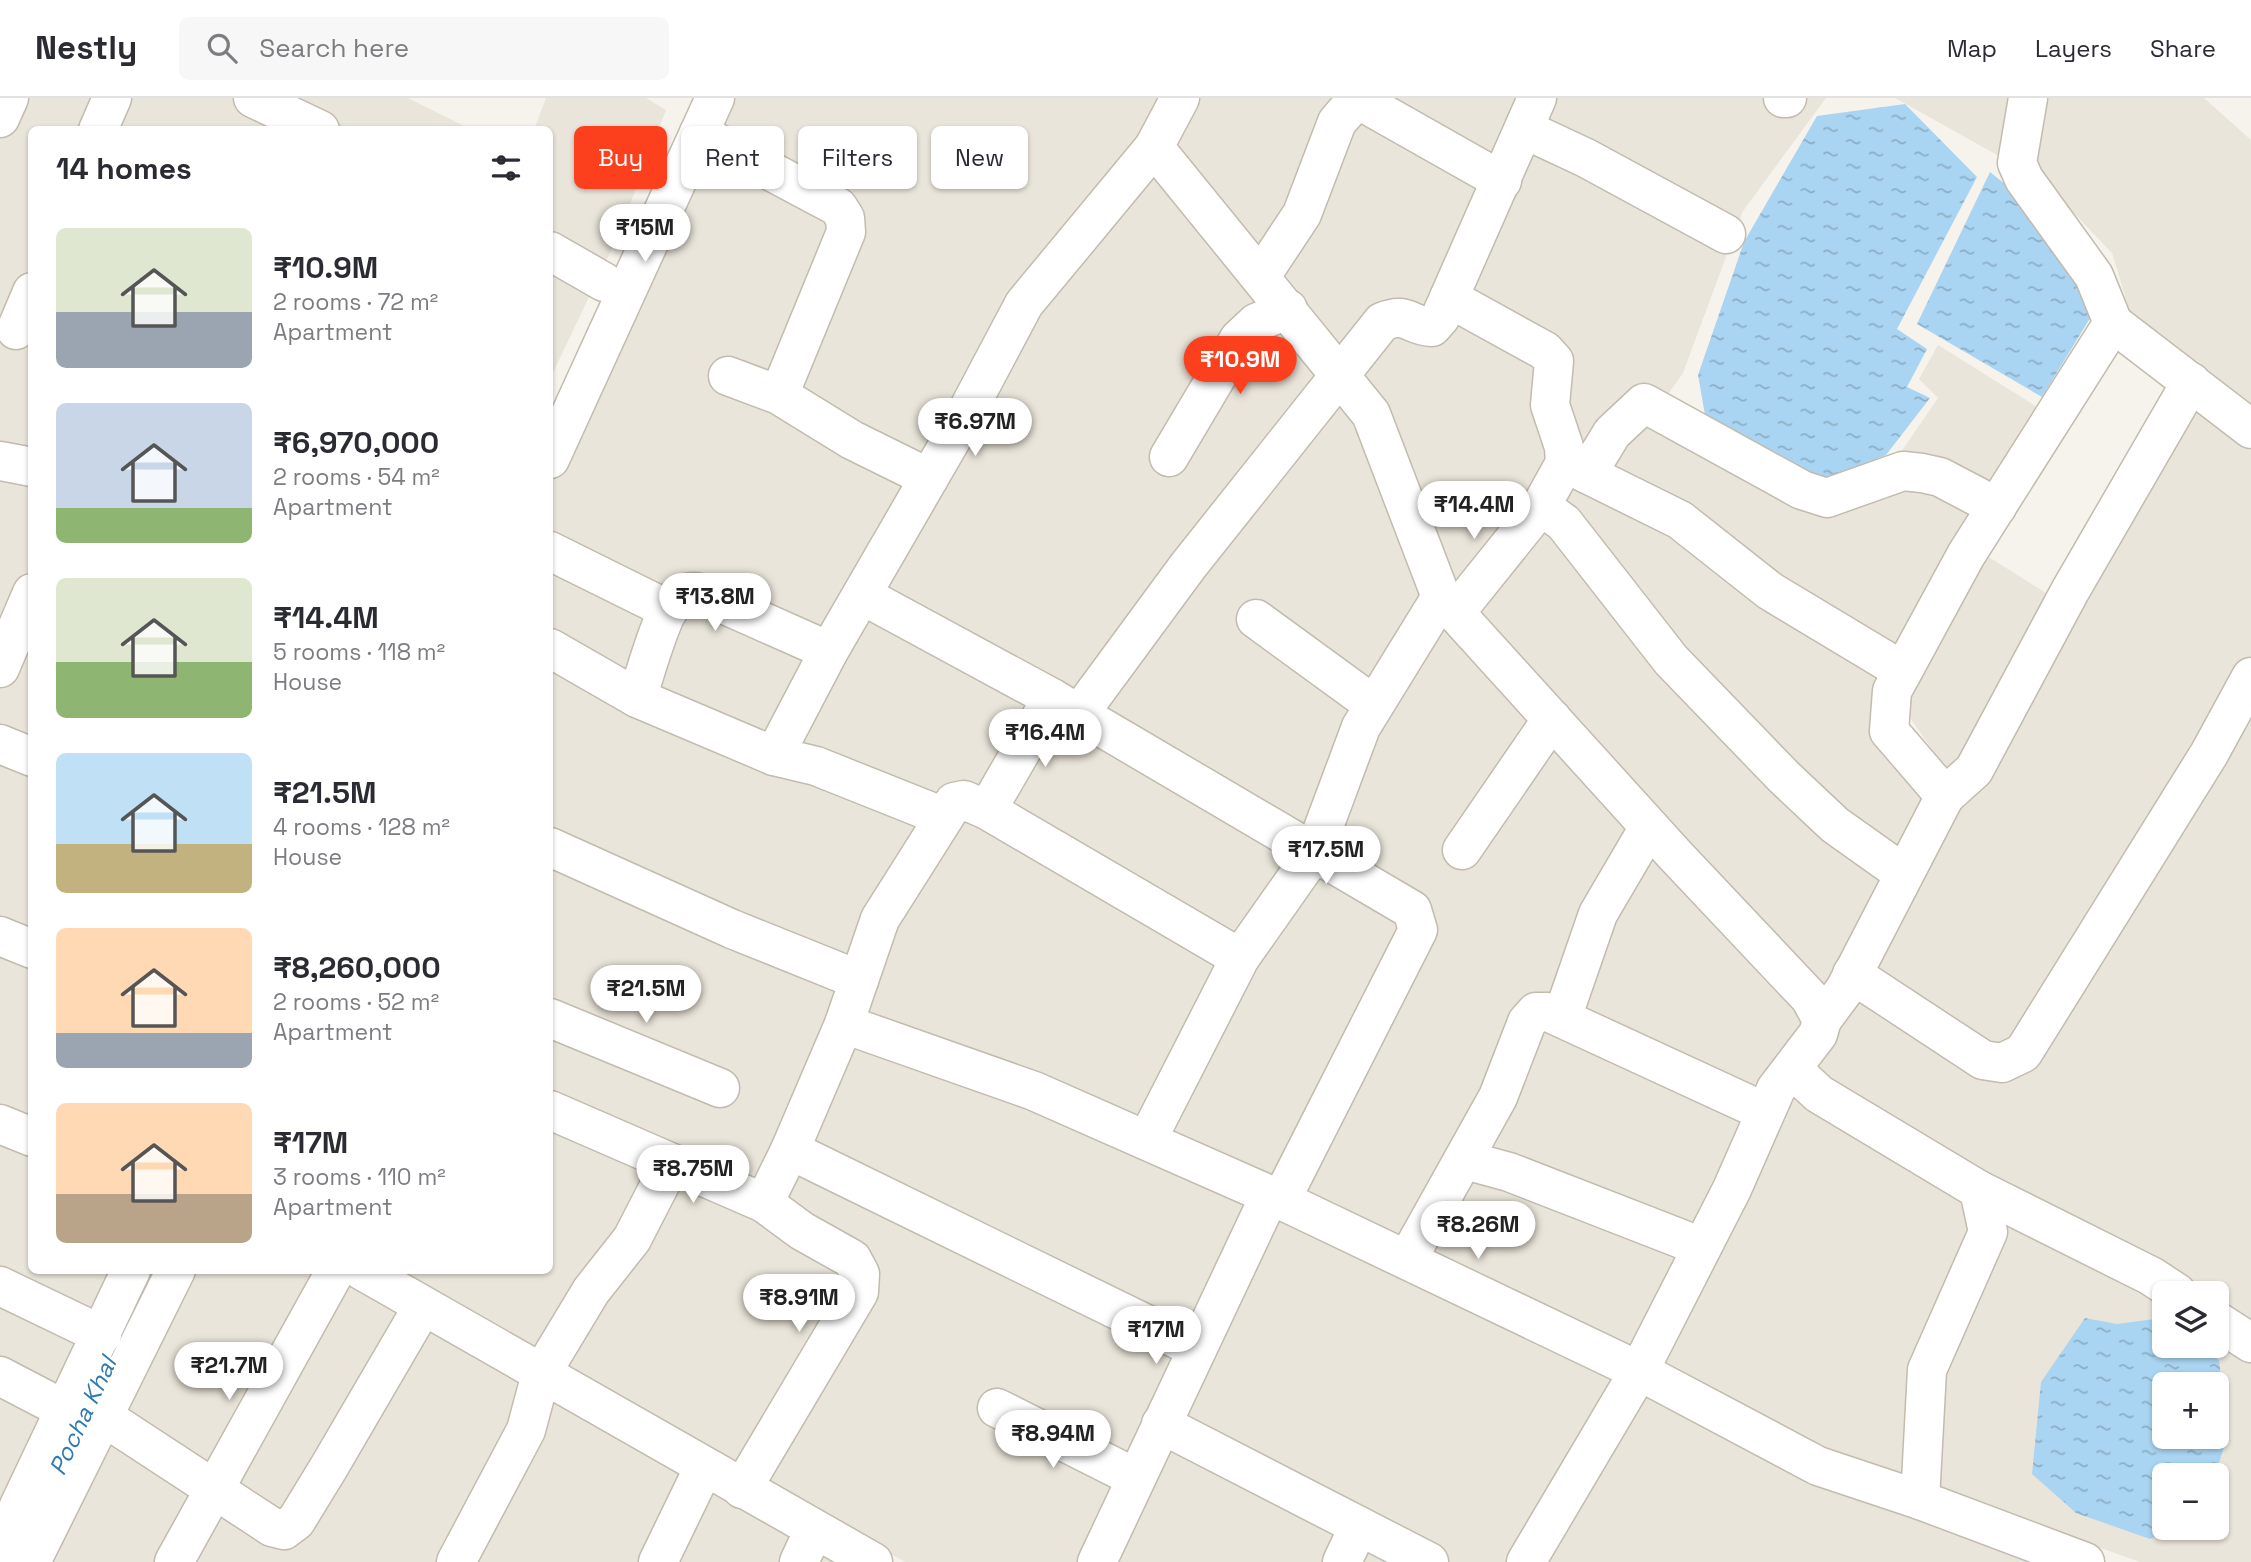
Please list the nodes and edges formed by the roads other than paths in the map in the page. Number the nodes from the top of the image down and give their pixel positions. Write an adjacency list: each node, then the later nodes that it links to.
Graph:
1 (9, 98): 10 (street)
2 (112, 98): 11 (street)
3 (253, 98): 12 (street)
4 (715, 98): 9 (street)
5 (1180, 98): 13 (street)
6 (2028, 98): 22 (street)
7 (1357, 99): 14 (street); 17 (street)
8 (1530, 114): 14 (street); 15 (street)
9 (693, 115): 18 (street); 28 (street); 30 (street)
10 (0, 118)
11 (100, 126)
12 (312, 126)
13 (1154, 147): 17 (street); 35 (street)
14 (1502, 181): 19 (street)
15 (1726, 234)
16 (553, 253): 18 (street)
17 (1261, 276): 21 (street)
18 (604, 282): 27 (street)
19 (1449, 298): 24 (street); 34 (street)
20 (28, 302): 23 (street)
21 (1288, 309): 24 (street); 31 (street)
22 (2113, 323): 26 (street); 37 (street)
23 (16, 330)
24 (1339, 373): 41 (street); 51 (street)
25 (728, 376): 28 (street)
26 (2191, 382): 29 (street); 56 (street)
27 (553, 393)
28 (779, 396): 35 (street)
29 (2251, 429)
30 (553, 452)
31 (1169, 457)
32 (0, 461): 33 (street)
33 (28, 466)
34 (1576, 469): 36 (street); 37 (street); 47 (street)
35 (929, 478): 39 (street)
36 (1541, 506): 41 (street); 63 (street)
37 (1997, 508): 47 (street)
38 (553, 552): 42 (street)
39 (862, 595): 45 (street); 51 (street)
40 (28, 602): 46 (street)
41 (1448, 605): 50 (street); 52 (street)
42 (669, 610): 45 (street); 49 (street)
43 (1256, 619): 50 (street)
44 (553, 650): 49 (street)
45 (830, 651): 55 (street)
46 (0, 668)
47 (1903, 671): 56 (street)
48 (2251, 677): 67 (street)
49 (637, 698): 55 (street)
50 (1374, 705): 62 (street)
51 (1065, 706): 57 (street); 62 (street)
52 (1552, 719): 59 (street); 61 (street)
53 (0, 744): 54 (street)
54 (28, 755)
55 (774, 756): 58 (street)
56 (1945, 796): 63 (street)
57 (987, 810): 58 (street); 66 (street)
58 (944, 817): 68 (street)
59 (1649, 827): 69 (street); 71 (street)
60 (553, 847): 68 (street)
61 (1462, 850)
62 (1314, 853): 66 (street); 84 (street)
63 (1904, 874): 67 (street)
64 (0, 936): 65 (street)
65 (28, 947)
66 (1240, 958): 79 (street)
67 (1852, 974): 71 (street)
68 (859, 980): 72 (street)
69 (1562, 1018): 76 (street); 81 (street)
70 (553, 1019): 74 (street)
71 (1822, 1020): 73 (street)
72 (845, 1024): 79 (street); 80 (street)
73 (1793, 1069): 76 (street); 83 (street)
74 (720, 1088)
75 (553, 1111): 82 (street)
76 (1765, 1112): 86 (street)
77 (0, 1124): 78 (street)
78 (28, 1135)
79 (1147, 1140): 84 (street)
80 (790, 1150): 85 (street); 98 (street)
81 (1465, 1160): 86 (street); 87 (street)
82 (671, 1163): 85 (street); 100 (street)
83 (1979, 1190): 92 (street); 110 (street)
84 (1275, 1198): 87 (street); 98 (street)
85 (764, 1203): 109 (street)
86 (1702, 1247): 99 (street)
87 (1407, 1260): 99 (street)
88 (129, 1274): 96 (street)
89 (174, 1274): 104 (street)
90 (334, 1274): 108 (street)
91 (368, 1274): 94 (street)
92 (2159, 1281)
93 (0, 1286): 96 (street)
94 (422, 1306): 100 (street); 108 (street)
95 (2229, 1329): 97 (street)
96 (102, 1335): 103 (street)
97 (2251, 1343)
98 (1197, 1349): 105 (street)
99 (1639, 1371): 110 (street); 122 (street)
100 (541, 1374): 106 (street); 116 (street)
101 (0, 1376): 103 (street)
102 (997, 1408): 107 (street)
103 (66, 1410): 113 (street)
104 (104, 1417): 108 (street); 114 (street)
105 (1161, 1424): 107 (street); 111 (street)
106 (704, 1467): 109 (street); 117 (street)
107 (1136, 1478): 119 (street)
108 (215, 1488): 115 (street)
109 (742, 1489): 112 (street)
110 (1920, 1500): 123 (street)
111 (1359, 1526): 120 (street); 121 (street)
112 (807, 1546): 118 (street)
113 (0, 1556)
114 (31, 1562)
115 (174, 1562)
116 (456, 1562)
117 (659, 1562)
118 (873, 1562)
119 (1097, 1562)
120 (1342, 1562)
121 (1429, 1562)
122 (1526, 1562)
123 (2085, 1562)

